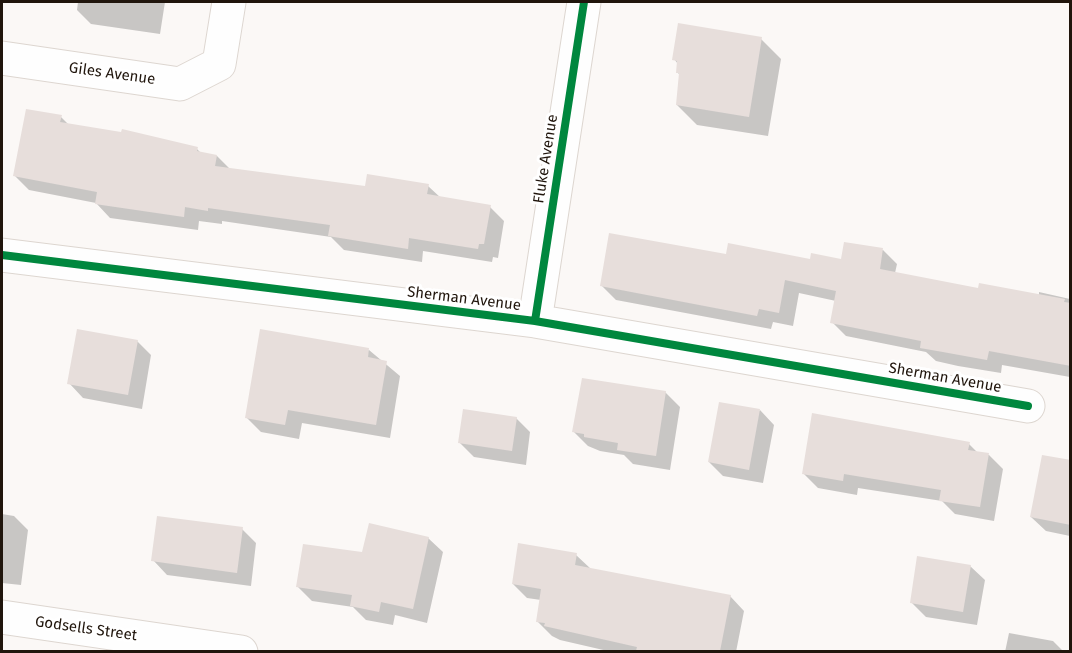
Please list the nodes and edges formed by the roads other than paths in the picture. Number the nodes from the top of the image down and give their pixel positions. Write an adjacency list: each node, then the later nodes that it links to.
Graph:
1 (229, 2): 3 (street, Giles Avenue)
2 (584, 2): 5 (street, Fluke Avenue)
3 (2, 58)
4 (2, 255): 5 (street, Sherman Avenue)
5 (535, 321): 6 (street, Sherman Avenue)
6 (1028, 406)
7 (2, 617): 8 (street, Godsells Street)
8 (241, 651)

